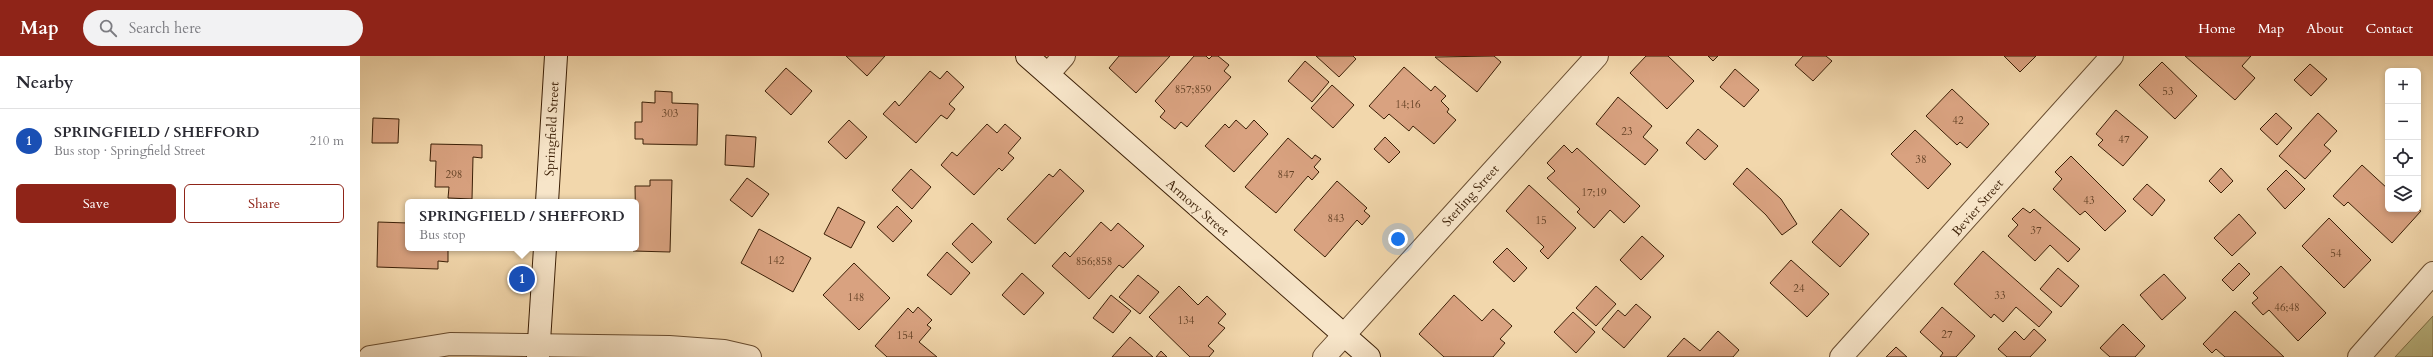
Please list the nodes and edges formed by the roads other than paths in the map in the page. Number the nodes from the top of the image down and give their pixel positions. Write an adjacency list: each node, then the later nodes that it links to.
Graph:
1 (556, 56): 7 (street, Springfield Street)
2 (1027, 56): 6 (street, Armory Street)
3 (1064, 56): 6 (street)
4 (1597, 56): 10 (street, Sterling Street)
5 (2112, 56): 16 (street, Bevier Street)
6 (1048, 74): 10 (street, Armory Street)
7 (547, 199)
8 (545, 251): 11 (street)
9 (2433, 273): 17 (street)
10 (1344, 335): 14 (street, Sterling Street); 15 (street, Armory Street)
11 (538, 351): 12 (street); 13 (street)
12 (370, 357)
13 (750, 357)
14 (1324, 357)
15 (1369, 357)
16 (1841, 357)
17 (2358, 357)

